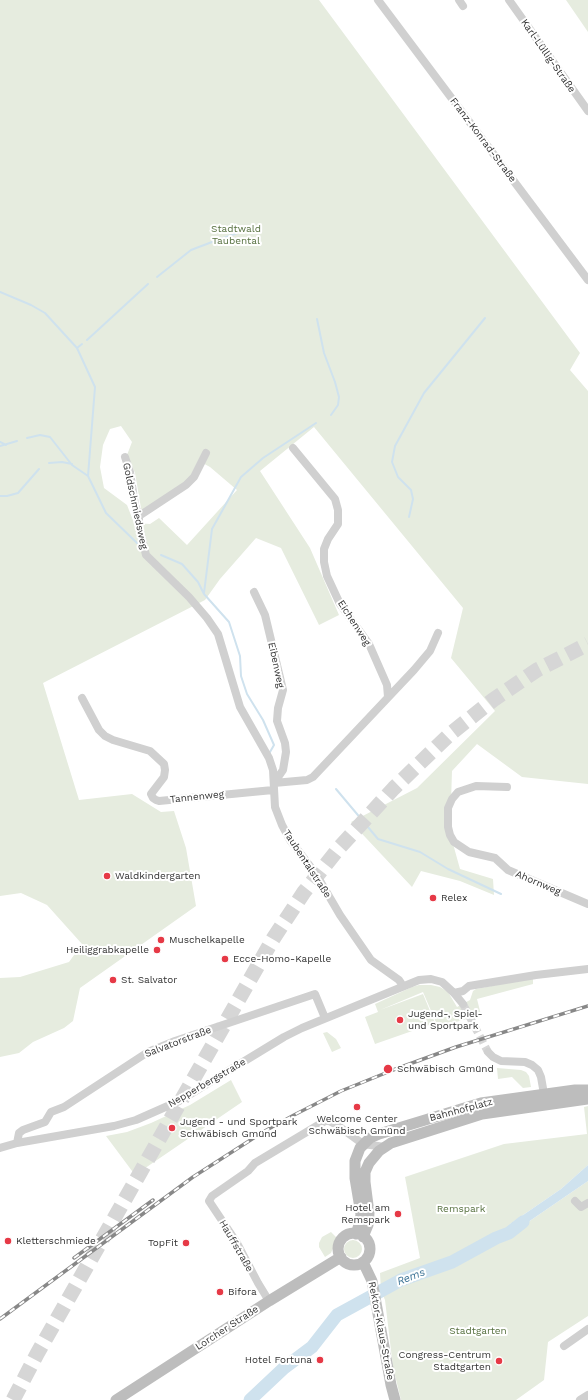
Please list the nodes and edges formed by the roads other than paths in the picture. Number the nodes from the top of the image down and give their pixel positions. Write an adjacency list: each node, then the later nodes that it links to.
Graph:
1 (378, 0): 4 (street, Franz-Konrad-Straße)
2 (509, 0): 3 (street, Karl-Lüllig-Straße)
3 (588, 111)
4 (588, 280)
5 (293, 448): 12 (street, Eichenweg)
6 (206, 453): 8 (street)
7 (125, 457): 8 (street, Goldschmiedsweg)
8 (139, 516): 9 (street, Goldschmiedsweg)
9 (146, 555): 14 (street, Taubentalstraße)
10 (254, 592): 14 (street, Eibenweg)
11 (438, 633): 12 (street)
12 (388, 697): 14 (street)
13 (82, 698): 14 (street, Tannenweg)
14 (274, 786): 18 (street, Taubentalstraße)
15 (506, 787): 16 (street, Ahornweg)
16 (588, 904)
17 (588, 969): 19 (street)
18 (404, 986): 19 (street); 21 (street, Nepperbergstraße)
19 (454, 993): 20 (street)
20 (463, 1004)
21 (325, 1018): 26 (street, Nepperbergstraße); 26 (street, Salvatorstraße)
22 (488, 1052): 24 (street)
23 (588, 1090): 24 (main road, Bahnhofplatz)
24 (544, 1094): 27 (main road, Bahnhofplatz)
25 (588, 1100): 28 (main road, Bahnhofplatz)
26 (17, 1143): 29 (street, Nepperbergstraße)
27 (363, 1144): 28 (street); 32 (main road); 35 (street, Hauffstraße)
28 (385, 1147): 32 (main road, Bahnhofplatz)
29 (0, 1148)
30 (575, 1201): 31 (street)
31 (588, 1204)
32 (360, 1235): 33 (main road); 34 (main road)
33 (340, 1258): 34 (main road); 35 (main road, Lorcher Straße)
34 (363, 1262): 40 (main road, Rektor-Klaus-Straße)
35 (269, 1301): 39 (main road, Lorcher Straße)
36 (588, 1329): 37 (street)
37 (564, 1346)
38 (588, 1395): 41 (street)
39 (116, 1400)
40 (396, 1400)
41 (580, 1400)

